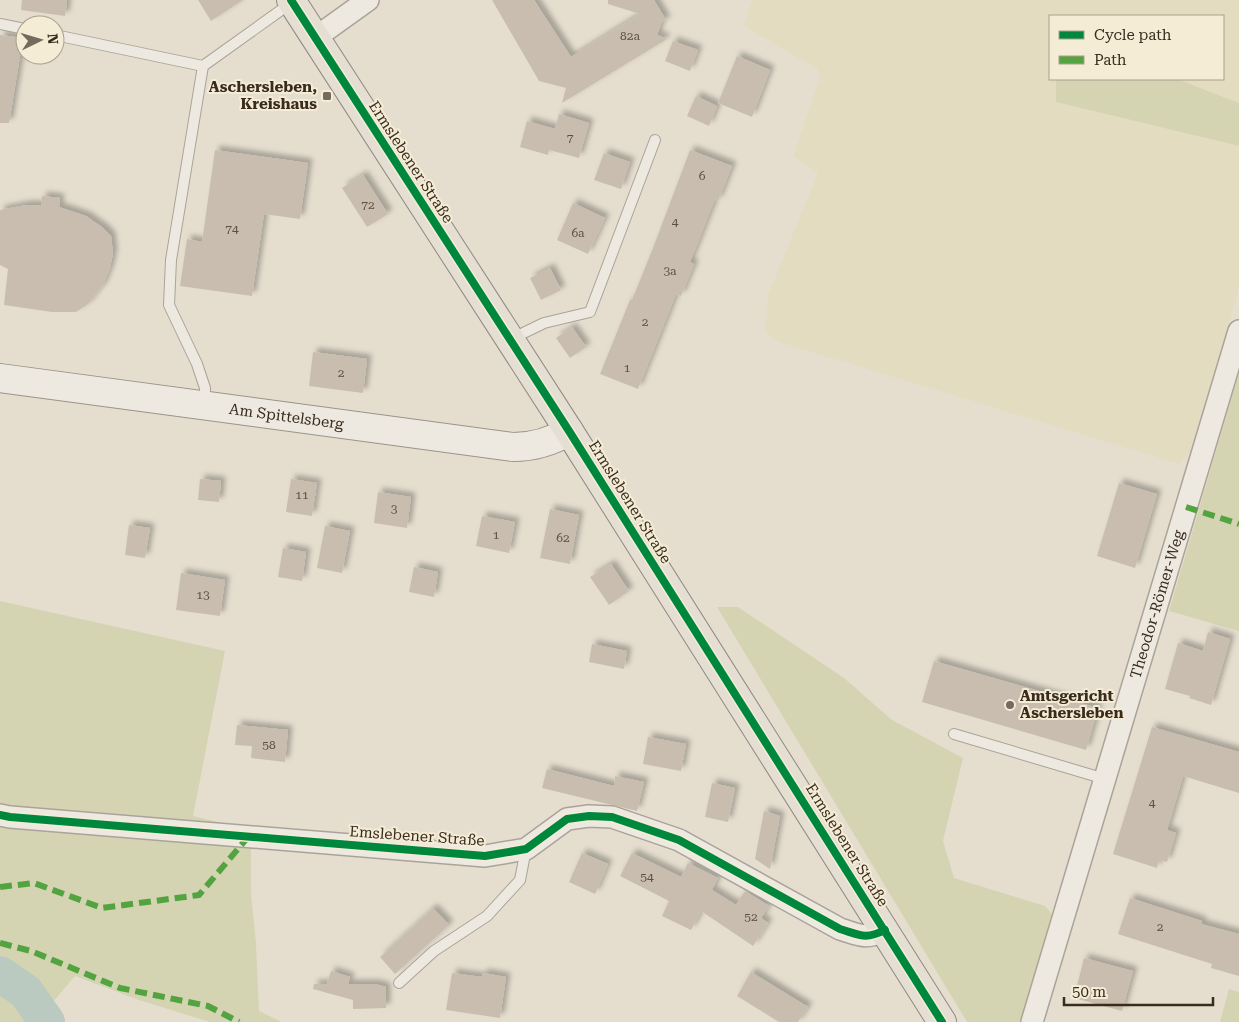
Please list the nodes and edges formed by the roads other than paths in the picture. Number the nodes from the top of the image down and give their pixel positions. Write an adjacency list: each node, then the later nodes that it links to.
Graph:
1 (368, 0): 6 (street)
2 (292, 1): 6 (main road, Ermslebener Straße); 7 (lane)
3 (0, 24): 4 (lane)
4 (15, 27)
5 (65, 37): 7 (lane)
6 (315, 38): 10 (main road, Ermslebener Straße)
7 (203, 66): 12 (lane)
8 (655, 140): 10 (lane)
9 (1239, 331): 15 (street, Theodor-Römer-Weg)
10 (510, 339): 13 (main road, Ermslebener Straße)
11 (0, 378): 12 (main road, Am Spittelsberg)
12 (205, 405): 13 (main road, Am Spittelsberg)
13 (569, 431): 18 (main road, Ermslebener Straße)
14 (954, 734): 15 (lane)
15 (1105, 778): 21 (street, Theodor-Römer-Weg)
16 (0, 815): 17 (street, Emslebener Straße)
17 (526, 849): 18 (street, Emslebener Straße); 19 (lane)
18 (885, 930): 20 (main road, Ermslebener Straße)
19 (399, 983)
20 (942, 1022)
21 (1032, 1022)

